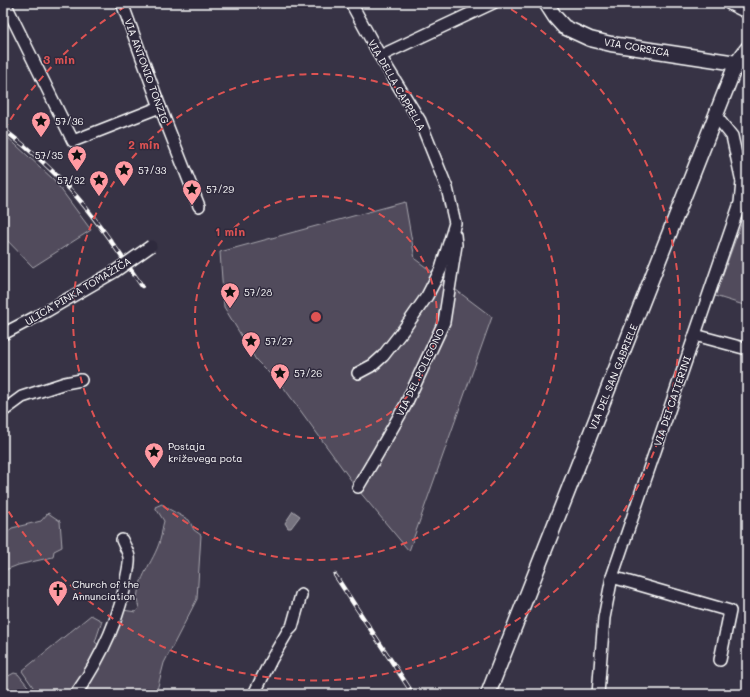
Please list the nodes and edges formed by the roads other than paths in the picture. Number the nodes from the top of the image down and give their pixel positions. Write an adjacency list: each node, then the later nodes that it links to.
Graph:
1 (5, 3): 11 (street)
2 (122, 3): 11 (street, VIA ANTONIO TONZIG)
3 (351, 3): 9 (street, VIA DELLA CAPPELLA)
4 (493, 3): 9 (street)
5 (546, 3): 10 (main road, VIA CORSICA)
6 (731, 3): 7 (main road)
7 (747, 11)
8 (747, 50): 10 (main road, VIA DEL SAN GABRIELE)
9 (380, 56): 14 (street, VIA DELLA CAPPELLA)
10 (742, 62): 12 (main road, VIA DEL SAN GABRIELE)
11 (160, 108): 13 (street, VIA ANTONIO TONZIG)
12 (716, 116): 17 (street, VIA DEI CATTERINI); 29 (main road, VIA DEL SAN GABRIELE)
13 (199, 206)
14 (455, 223): 19 (street, VIA DELLA CAPPELLA); 22 (street, VIA DEL POLIGONO)
15 (151, 246): 16 (street, ULICA PINKA TOMAŽIČA, bridge)
16 (3, 334)
17 (695, 335): 18 (street); 24 (street, VIA DEI CATTERINI)
18 (747, 349)
19 (358, 373)
20 (81, 380): 21 (street)
21 (3, 411)
22 (358, 487)
23 (122, 540): 27 (street)
24 (612, 577): 26 (street); 30 (street, VIA DEI CATTERINI)
25 (301, 595): 28 (street)
26 (720, 660)
27 (76, 694)
28 (254, 694)
29 (488, 694)
30 (598, 694)

